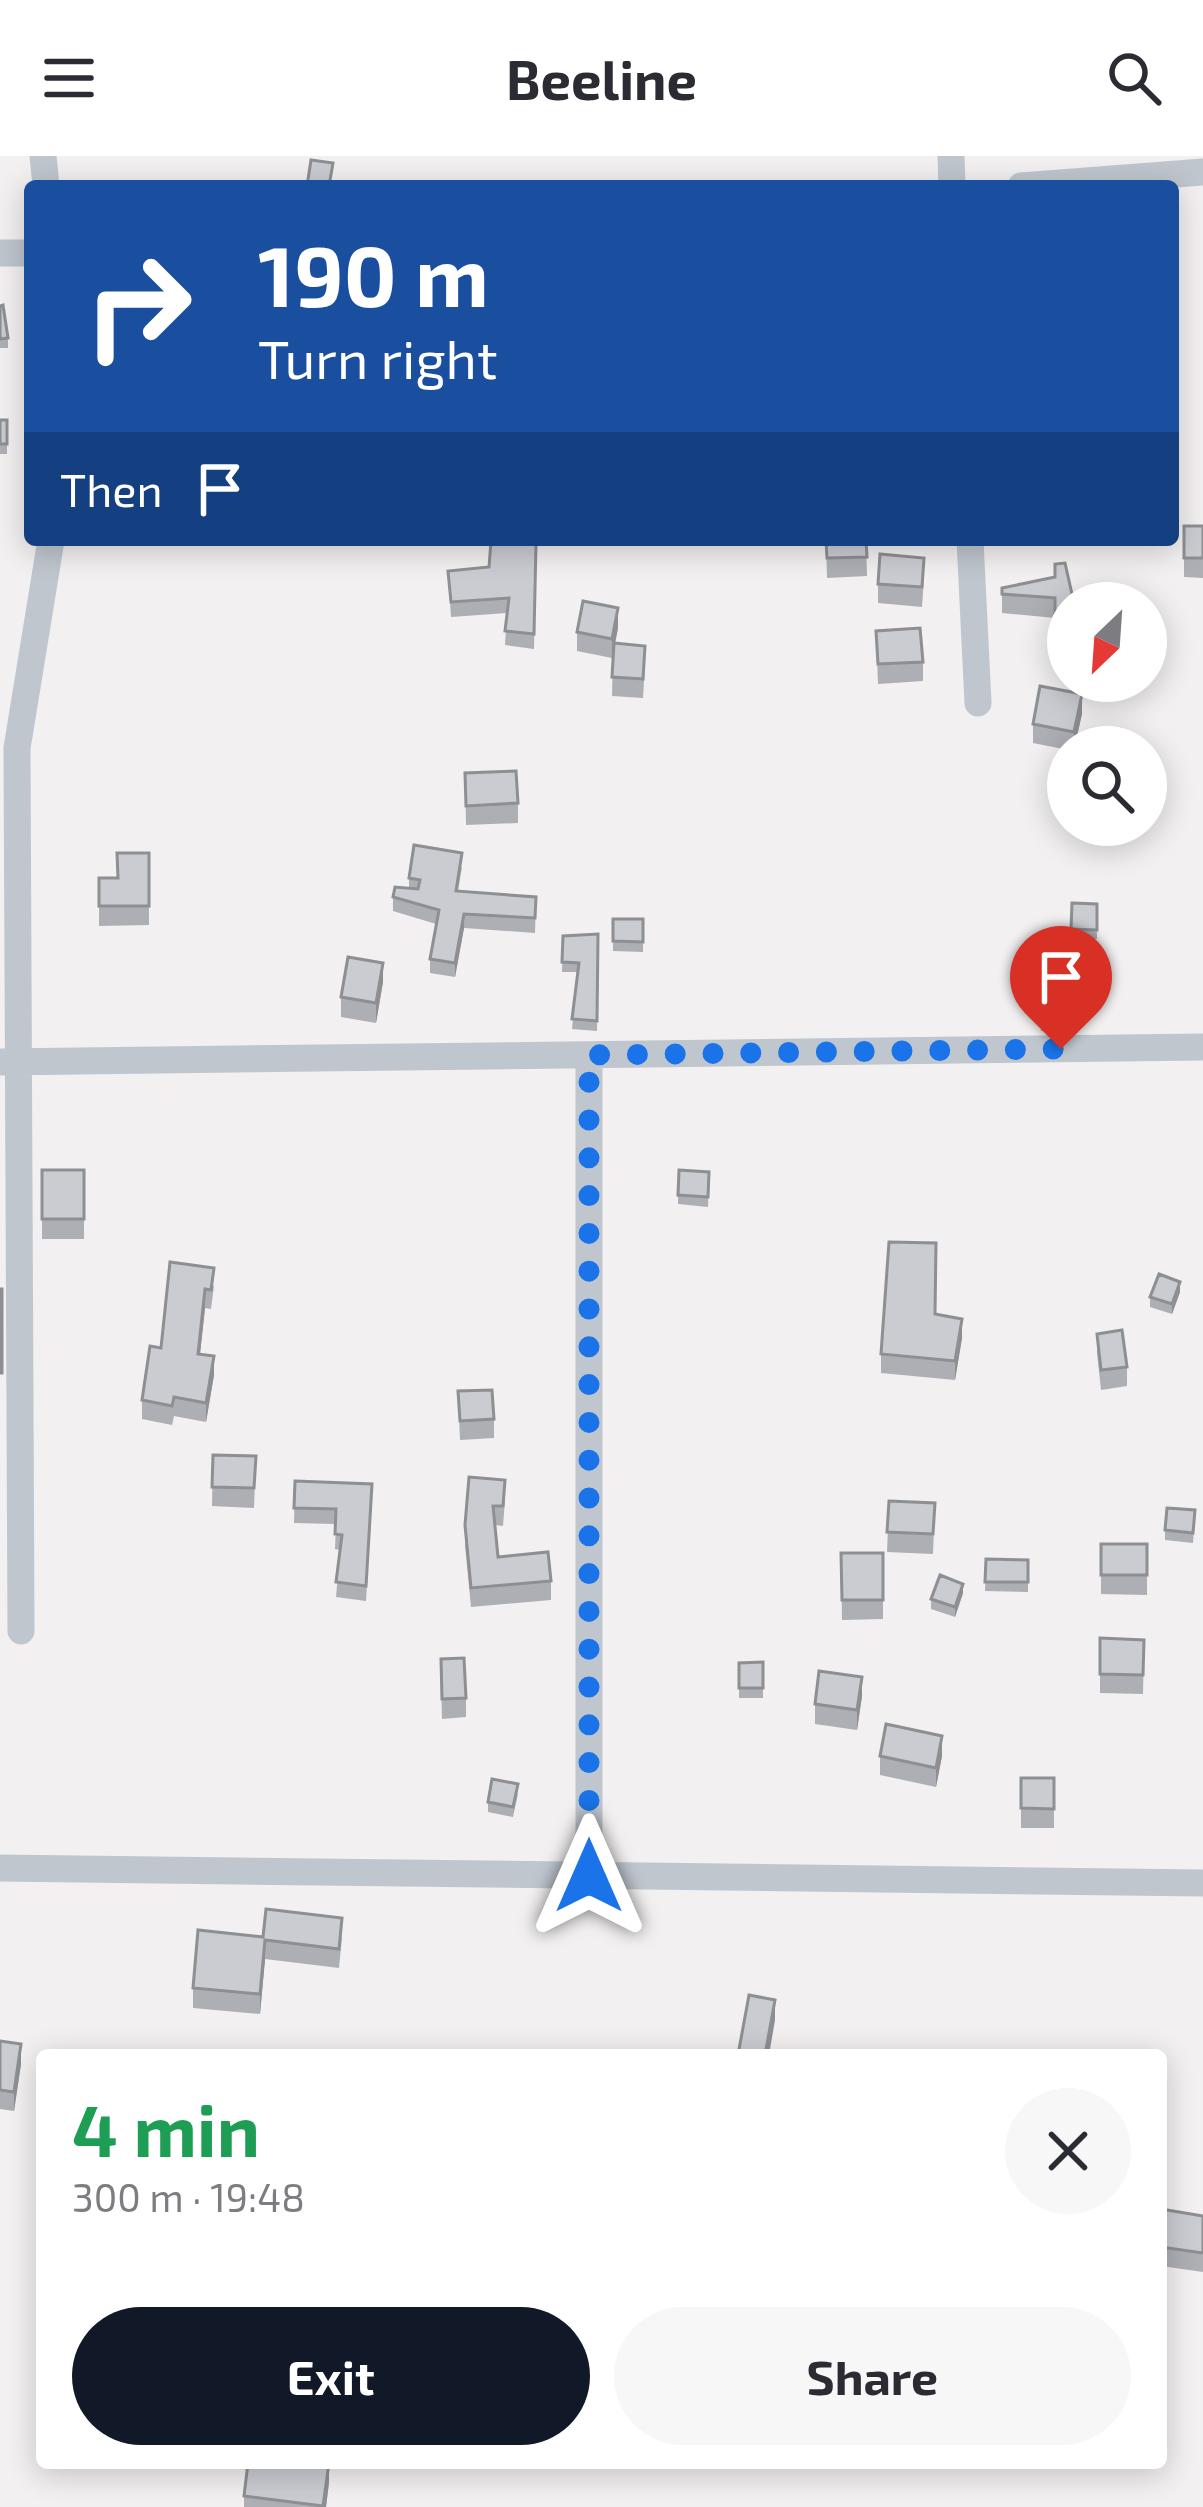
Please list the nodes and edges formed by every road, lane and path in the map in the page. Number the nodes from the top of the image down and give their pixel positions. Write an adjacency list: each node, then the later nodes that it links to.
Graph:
1 (1203, 172): 2 (street)
2 (1100, 180)
3 (50, 546): 8 (street)
4 (970, 546): 5 (street)
5 (979, 703)
6 (1203, 1047): 7 (street)
7 (589, 1055): 8 (street); 11 (street)
8 (9, 1062): 9 (street)
9 (21, 1631)
10 (0, 1868): 11 (street)
11 (589, 1876): 12 (street)
12 (1203, 1883)

